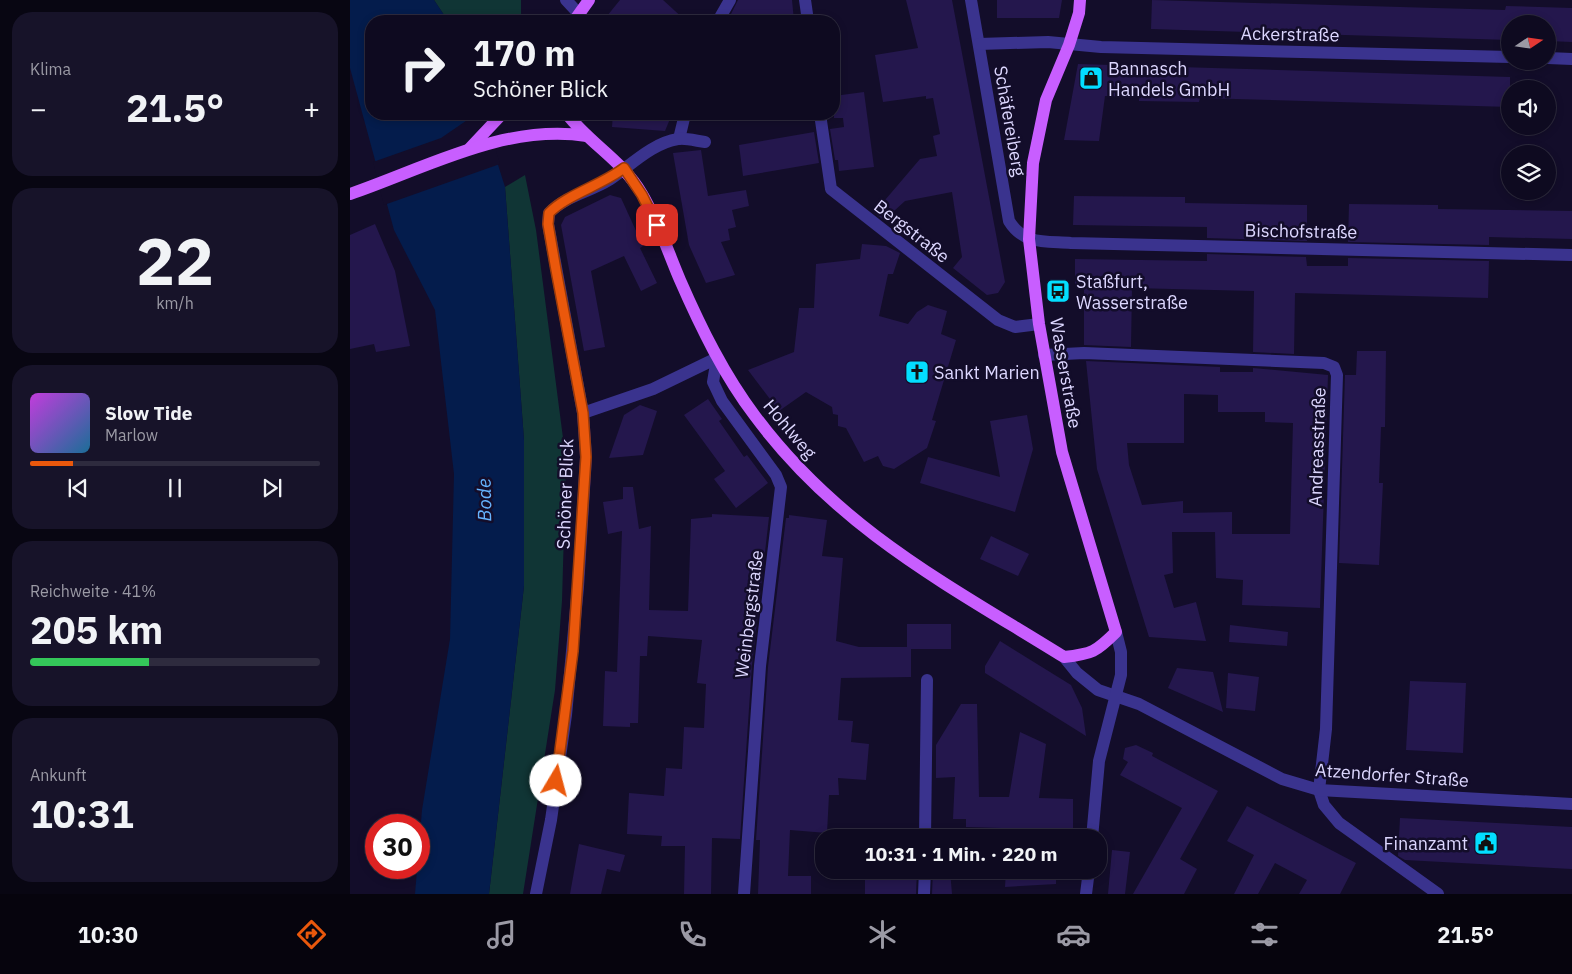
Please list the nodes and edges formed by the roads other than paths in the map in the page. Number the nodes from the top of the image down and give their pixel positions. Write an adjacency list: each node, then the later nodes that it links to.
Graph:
1 (566, 0): 7 (street)
2 (589, 0): 8 (main road)
3 (730, 0): 9 (street)
4 (805, 0): 10 (street)
5 (971, 0): 11 (street, Schäfereiberg)
6 (1080, 0): 12 (main road, Wasserstraße)
7 (575, 15)
8 (579, 15)
9 (721, 15)
10 (807, 15)
11 (979, 44): 12 (street, Ackerstraße); 26 (street, Schäfereiberg)
12 (1069, 45): 13 (street, Ackerstraße); 26 (main road, Wasserstraße)
13 (1501, 57)
14 (1556, 58): 15 (street)
15 (1572, 59)
16 (496, 120): 23 (main road)
17 (573, 120): 20 (main road, Hohlweg)
18 (683, 120): 21 (street)
19 (821, 120): 28 (street, Bergstraße)
20 (587, 136): 23 (main road); 24 (main road, Hohlweg)
21 (678, 139): 22 (street); 24 (street)
22 (705, 142)
23 (470, 148): 25 (main road)
24 (624, 168): 30 (main road, Hohlweg); 31 (street, Schöner Blick)
25 (352, 194)
26 (1029, 239): 27 (street, Bischofstraße); 28 (main road, Wasserstraße)
27 (1572, 255)
28 (1039, 324): 29 (main road, Wasserstraße)
29 (1044, 355): 32 (main road, Wasserstraße); 36 (street, Andreasstraße)
30 (717, 358): 31 (street); 33 (main road, Hohlweg); 43 (street, Weinbergstraße)
31 (583, 413): 42 (street, Schöner Blick)
32 (1116, 632): 33 (main road); 35 (street)
33 (1064, 657): 35 (street, Atzendorfer Straße)
34 (926, 680): 38 (street)
35 (1115, 697): 36 (street, Atzendorfer Straße); 39 (street)
36 (1319, 790): 37 (street, Atzendorfer Straße); 46 (street)
37 (1572, 804)
38 (925, 829)
39 (1093, 829)
40 (925, 879): 44 (street)
41 (1087, 879): 45 (street)
42 (536, 894)
43 (744, 894)
44 (924, 894)
45 (1086, 894)
46 (1438, 894)

